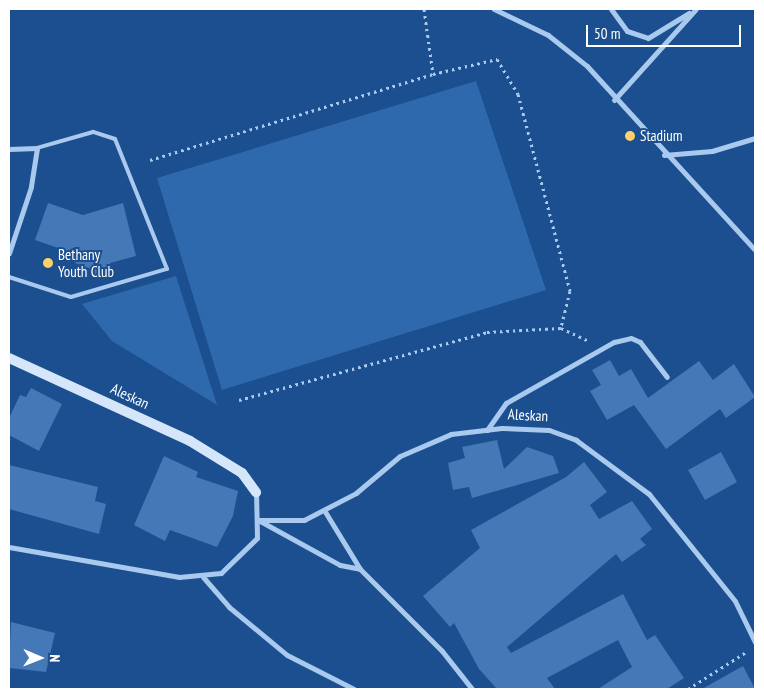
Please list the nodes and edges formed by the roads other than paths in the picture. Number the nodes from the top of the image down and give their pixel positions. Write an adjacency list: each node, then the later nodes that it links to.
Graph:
1 (494, 9): 4 (street)
2 (612, 9): 3 (street)
3 (696, 9): 4 (street)
4 (614, 100): 8 (street)
5 (755, 138): 8 (street)
6 (37, 148): 7 (street); 10 (street); 11 (lane)
7 (9, 149)
8 (664, 155): 9 (street)
9 (755, 250)
10 (9, 253)
11 (9, 277)
12 (9, 358): 15 (street, Aleskan)
13 (666, 377): 14 (street)
14 (487, 430): 16 (street, Aleskan); 21 (street, Aleskan)
15 (256, 492): 17 (street, Aleskan)
16 (324, 510): 17 (street, Aleskan); 19 (street)
17 (258, 520): 19 (street); 20 (street, Aleskan)
18 (9, 547): 20 (street, Aleskan)
19 (360, 569): 23 (street)
20 (203, 577): 22 (street)
21 (755, 644)
22 (354, 689)
23 (472, 689)

